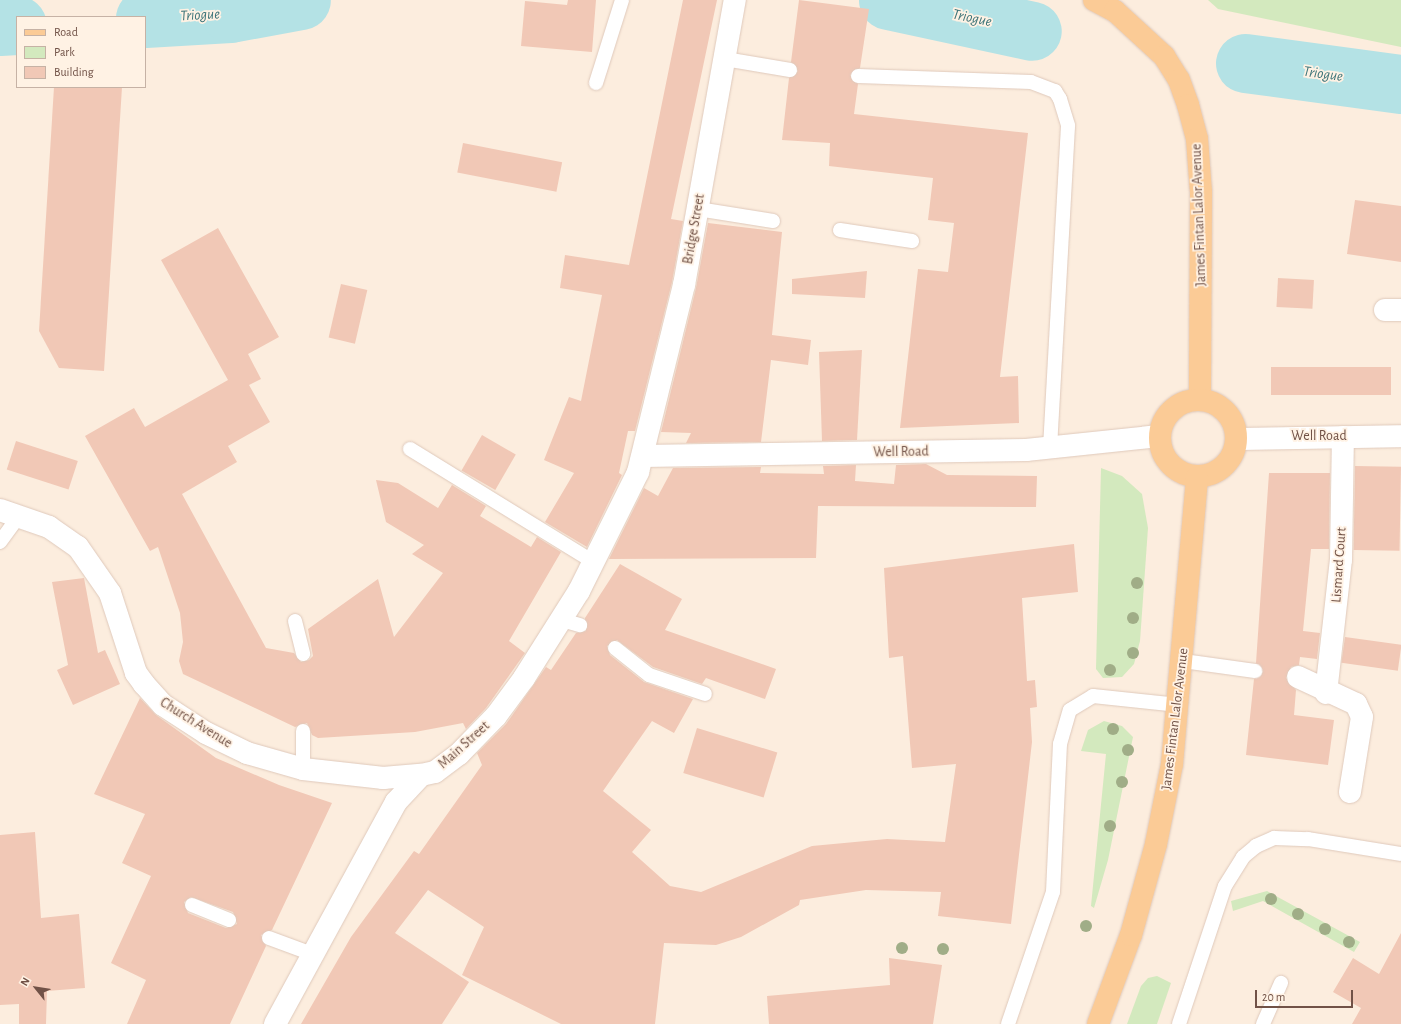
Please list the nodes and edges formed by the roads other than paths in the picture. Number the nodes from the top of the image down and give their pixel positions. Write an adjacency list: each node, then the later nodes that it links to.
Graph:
1 (622, 0): 7 (lane)
2 (735, 0): 4 (street, Bridge Street)
3 (1094, 0): 12 (main road, James Fintan Lalor Avenue)
4 (725, 59): 5 (lane); 8 (street, Bridge Street)
5 (790, 70)
6 (858, 76): 17 (lane)
7 (596, 83)
8 (698, 209): 9 (lane); 19 (street, Bridge Street)
9 (773, 221)
10 (840, 230): 11 (lane)
11 (912, 241)
12 (1200, 399): 13 (main road); 16 (main road)
13 (1159, 436): 17 (street, Well Road); 20 (main road)
14 (1401, 436): 15 (street, Well Road)
15 (1343, 437): 16 (street, Well Road); 30 (street, Lismard Court)
16 (1237, 440): 20 (main road)
17 (1050, 449): 19 (street, Well Road)
18 (410, 450): 23 (lane)
19 (643, 456): 23 (street, Main Street)
20 (1197, 477): 27 (main road, James Fintan Lalor Avenue)
21 (10, 513): 22 (lane); 34 (street, Church Avenue)
22 (0, 542)
23 (594, 562): 35 (street, Main Street)
24 (295, 622): 26 (lane)
25 (615, 648): 31 (lane)
26 (303, 654)
27 (1183, 661): 28 (lane); 32 (main road, James Fintan Lalor Avenue)
28 (1255, 671)
29 (1298, 677): 30 (street)
30 (1326, 693): 36 (street)
31 (705, 694)
32 (1179, 705): 44 (lane); 45 (main road, James Fintan Lalor Avenue)
33 (303, 731): 34 (lane)
34 (303, 769): 35 (street, Church Avenue)
35 (421, 775): 41 (street, Main Street)
36 (1350, 792)
37 (1401, 854): 46 (lane)
38 (192, 905): 39 (lane)
39 (229, 920)
40 (269, 938): 41 (lane)
41 (315, 955): 43 (street, Main Street)
42 (1281, 983): 47 (lane)
43 (275, 1024)
44 (1008, 1024)
45 (1098, 1024)
46 (1180, 1024)
47 (1263, 1024)

